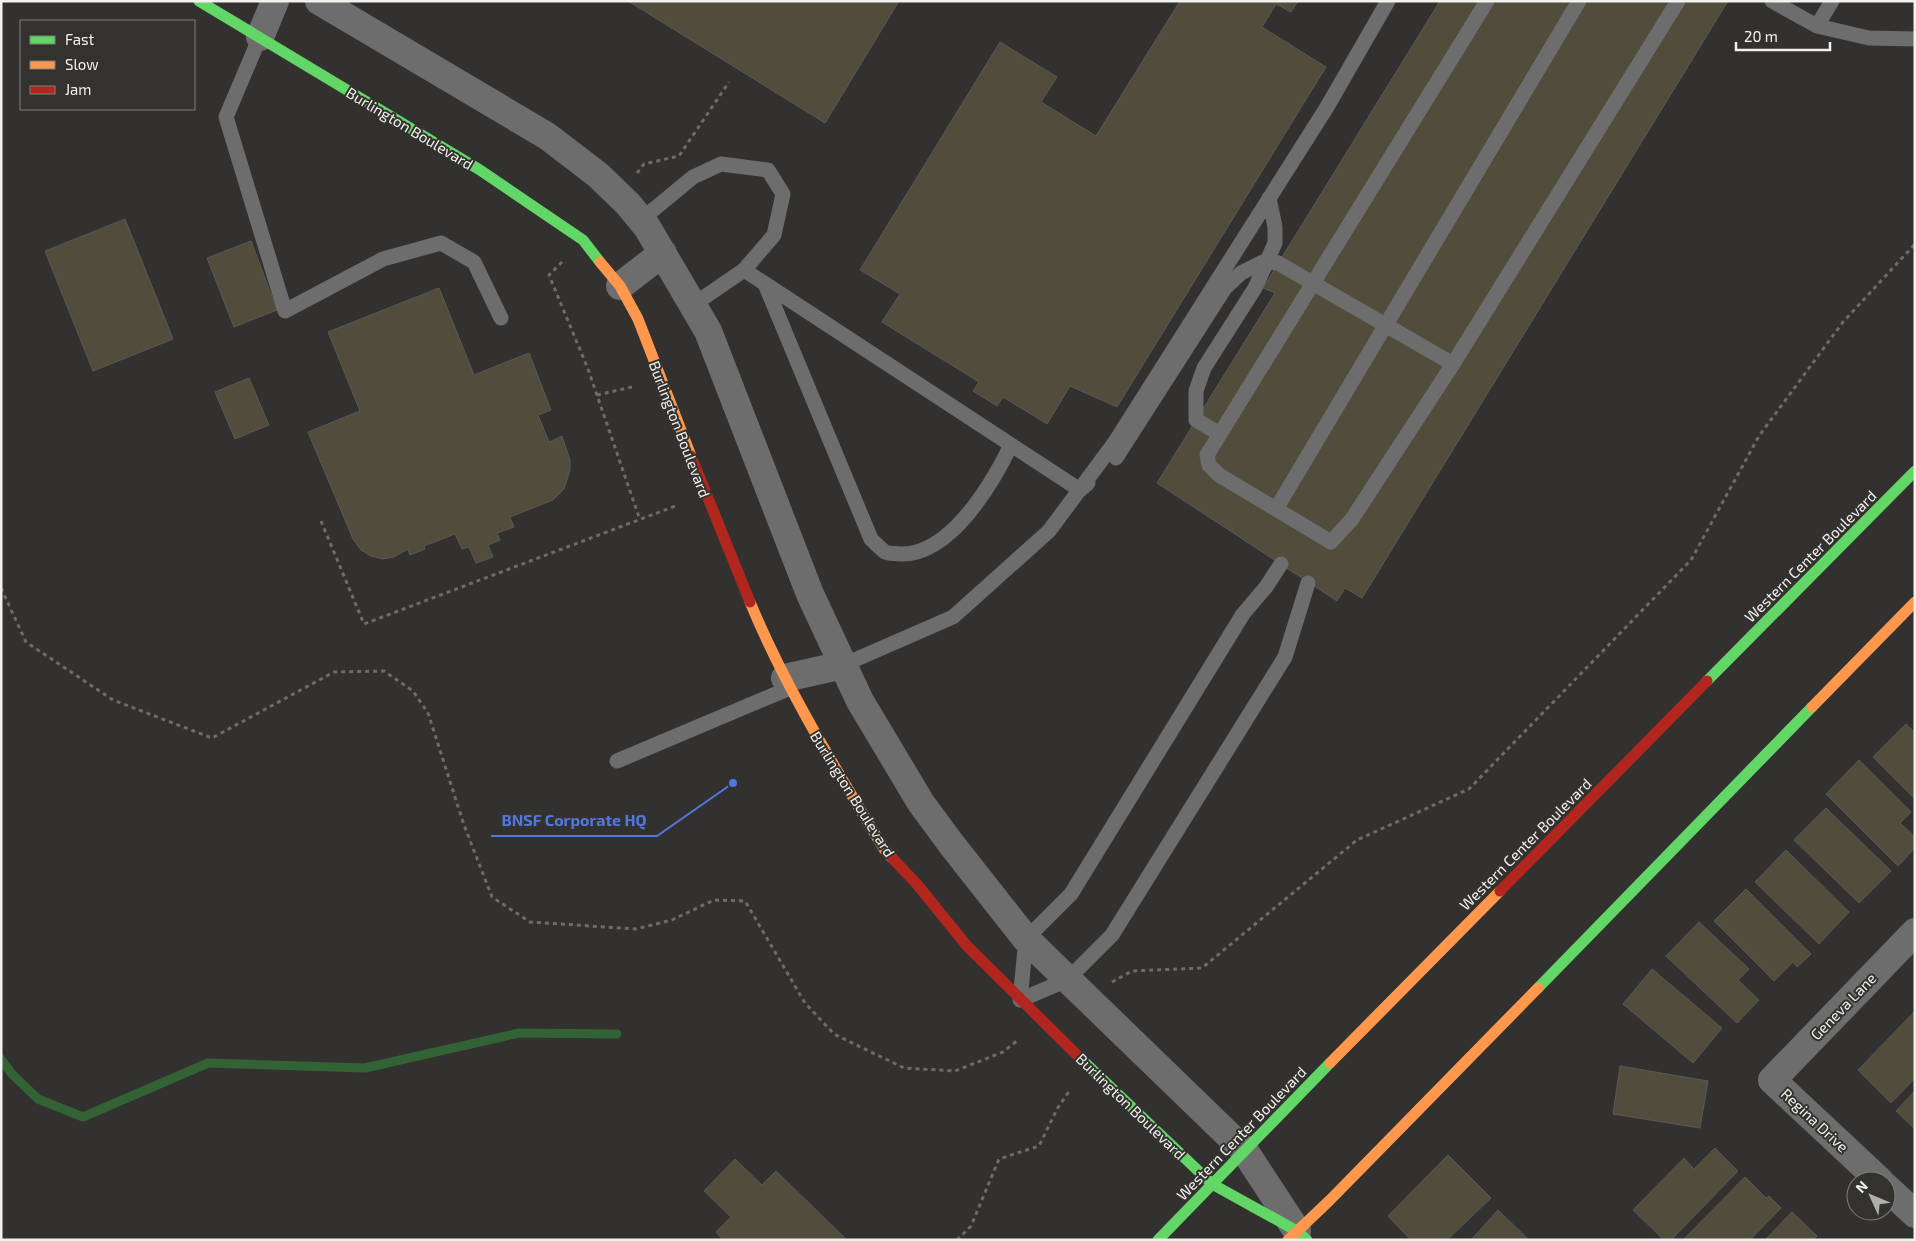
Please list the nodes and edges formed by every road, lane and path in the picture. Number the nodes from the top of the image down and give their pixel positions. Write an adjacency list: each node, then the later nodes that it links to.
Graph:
1 (198, 1): 11 (main road, Burlington Boulevard)
2 (274, 1): 11 (street)
3 (319, 1): 14 (street)
4 (1388, 1): 13 (lane)
5 (1487, 1): 18 (lane)
6 (1579, 1): 23 (lane)
7 (1678, 1): 24 (lane)
8 (1772, 1): 10 (lane)
9 (1832, 1): 10 (lane)
10 (1817, 26): 12 (lane)
11 (260, 37): 20 (main road, Burlington Boulevard); 22 (lane)
12 (1915, 38)
13 (1269, 198): 25 (lane); 29 (lane)
14 (641, 220): 16 (street); 17 (lane)
15 (1915, 244): 41 (path)
16 (663, 253): 20 (street); 21 (street)
17 (744, 270): 19 (lane); 21 (lane)
18 (1313, 283): 23 (lane); 25 (lane); 29 (lane, bridge)
19 (765, 284): 26 (lane); 26 (lane)
20 (620, 286): 28 (main road, Burlington Boulevard)
21 (693, 305): 36 (street)
22 (501, 318)
23 (1385, 325): 24 (lane); 30 (lane)
24 (1454, 364): 30 (lane)
25 (1220, 434): 30 (lane)
26 (1011, 445): 29 (lane)
27 (1915, 471): 46 (main road, Western Center Boulevard)
28 (703, 489): 31 (path); 37 (main road, Burlington Boulevard)
29 (1080, 490): 36 (lane)
30 (1276, 508)
31 (321, 521)
32 (1281, 564): 40 (lane)
33 (1308, 582): 41 (lane)
34 (1, 588): 43 (path)
35 (1915, 602): 51 (main road)
36 (843, 664): 37 (street); 40 (street)
37 (788, 683): 38 (lane); 42 (main road, Burlington Boulevard)
38 (617, 761)
39 (1915, 932): 45 (street, Geneva Lane)
40 (1026, 939): 41 (street); 42 (lane)
41 (1077, 988): 42 (lane); 46 (street)
42 (1020, 1000): 43 (main road, Burlington Boulevard)
43 (1041, 1022): 44 (main road, Burlington Boulevard)
44 (1089, 1066): 48 (main road, Burlington Boulevard); 52 (path)
45 (1772, 1080): 47 (street, Regina Drive)
46 (1244, 1150): 48 (main road, Western Center Boulevard); 51 (street)
47 (1869, 1171)
48 (1212, 1184): 51 (main road, Burlington Boulevard); 53 (main road, Western Center Boulevard)
49 (1896, 1196): 50 (street)
50 (1915, 1214)
51 (1297, 1237)
52 (957, 1240)
53 (1158, 1240)

